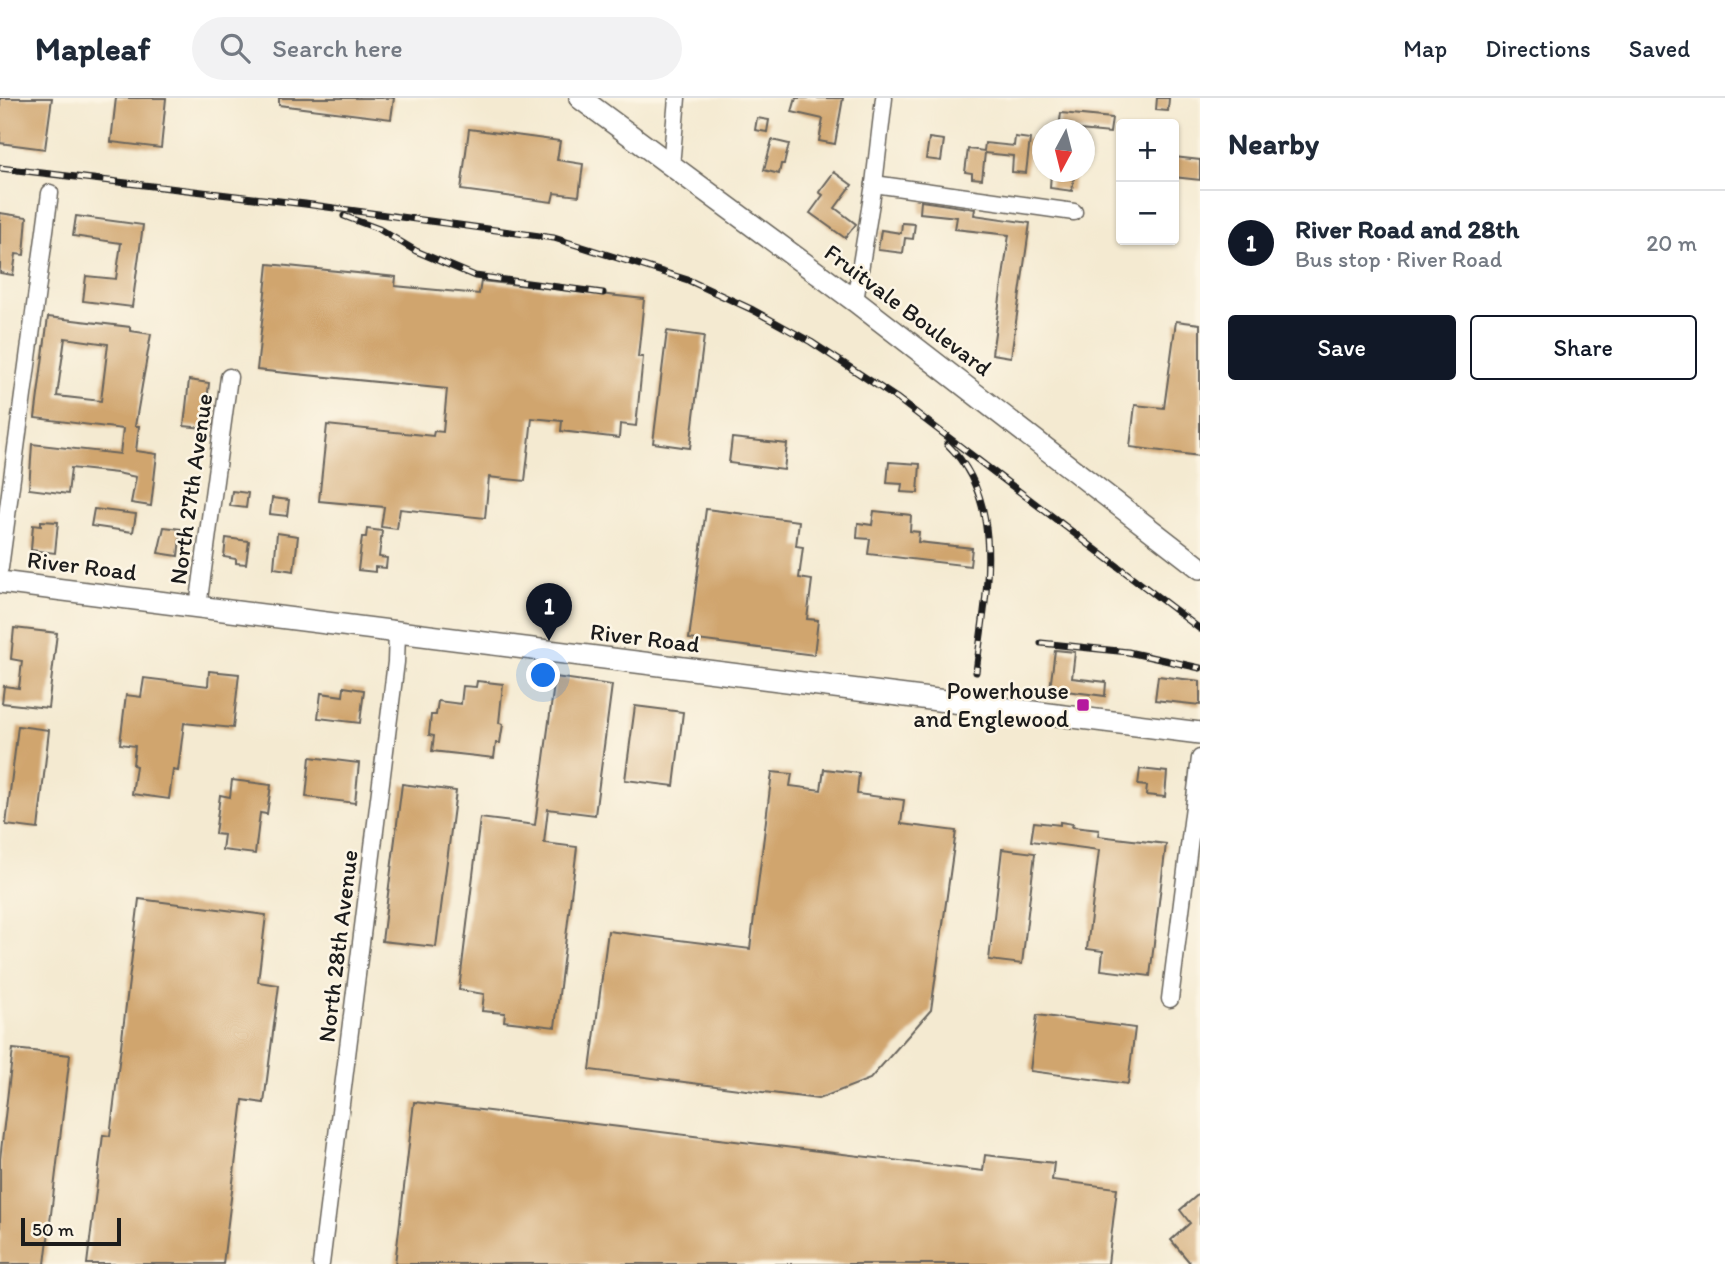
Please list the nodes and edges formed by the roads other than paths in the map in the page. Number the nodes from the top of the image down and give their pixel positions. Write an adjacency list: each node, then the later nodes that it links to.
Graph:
1 (580, 98): 4 (street, Fruitvale Boulevard)
2 (677, 98): 4 (street)
3 (884, 98): 5 (street)
4 (671, 166): 8 (street, Fruitvale Boulevard)
5 (874, 184): 7 (street); 8 (street)
6 (50, 193): 10 (street)
7 (1074, 212)
8 (855, 301): 11 (street, Fruitvale Boulevard)
9 (229, 377): 13 (street, North 27th Avenue)
10 (0, 568)
11 (1200, 568)
12 (0, 582): 13 (street, River Road)
13 (198, 607): 14 (street, River Road)
14 (397, 633): 15 (street, River Road); 18 (street, North 28th Avenue)
15 (1200, 733)
16 (1200, 758): 17 (street)
17 (1170, 999)
18 (321, 1264)

